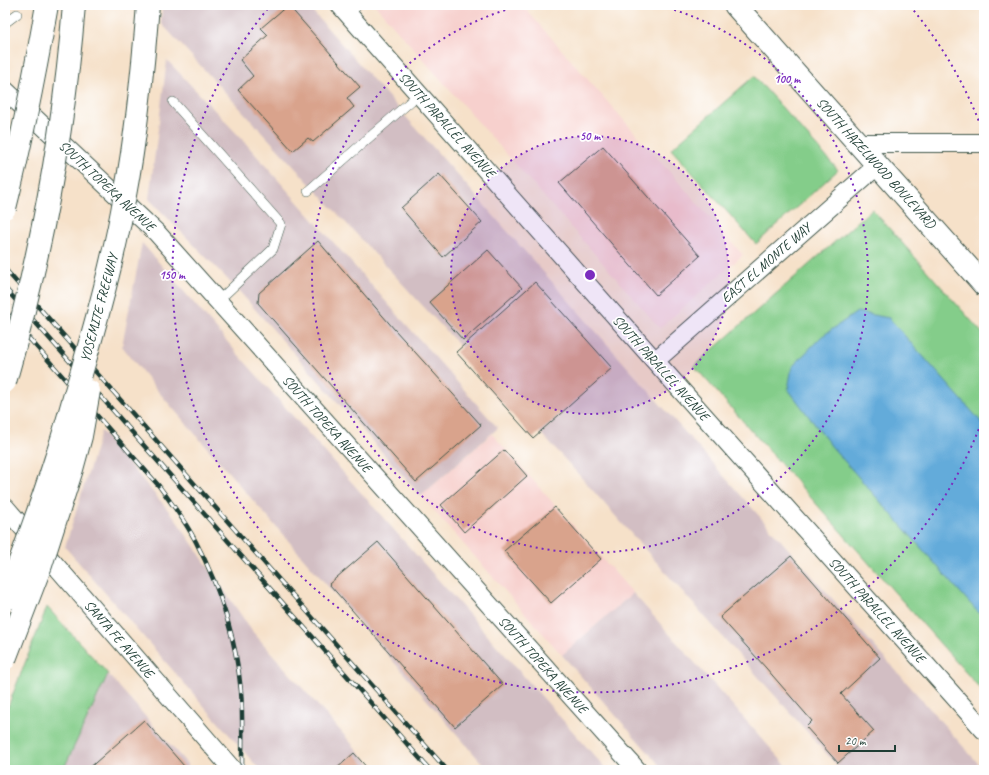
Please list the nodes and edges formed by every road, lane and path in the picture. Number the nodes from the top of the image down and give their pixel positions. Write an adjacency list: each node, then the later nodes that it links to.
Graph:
1 (47, 5): 15 (main road, bridge)
2 (74, 5): 20 (main road, bridge)
3 (148, 5): 18 (main road, YOSEMITE FREEWAY, bridge)
4 (735, 5): 11 (main road, SOUTH HAZELWOOD BOULEVARD)
5 (349, 8): 9 (street, SOUTH PARALLEL AVENUE)
6 (17, 14): 7 (lane)
7 (5, 24)
8 (5, 90): 17 (street, SOUTH TOPEKA AVENUE)
9 (419, 94): 14 (lane); 19 (street, SOUTH PARALLEL AVENUE)
10 (173, 102): 17 (lane)
11 (858, 143): 12 (street); 13 (main road, SOUTH HAZELWOOD BOULEVARD)
12 (984, 143)
13 (878, 165): 16 (main road, SOUTH HAZELWOOD BOULEVARD); 19 (street, EAST EL MONTE WAY)
14 (308, 190)
15 (5, 208)
16 (984, 285)
17 (218, 301): 26 (street, SOUTH TOPEKA AVENUE)
18 (97, 320): 22 (main road, YOSEMITE FREEWAY, bridge); 23 (main road, bridge)
19 (655, 361): 24 (street, SOUTH PARALLEL AVENUE)
20 (5, 382)
21 (5, 507): 25 (street, SANTA FE AVENUE)
22 (5, 600)
23 (5, 659)
24 (984, 730)
25 (233, 770)
26 (637, 770)

